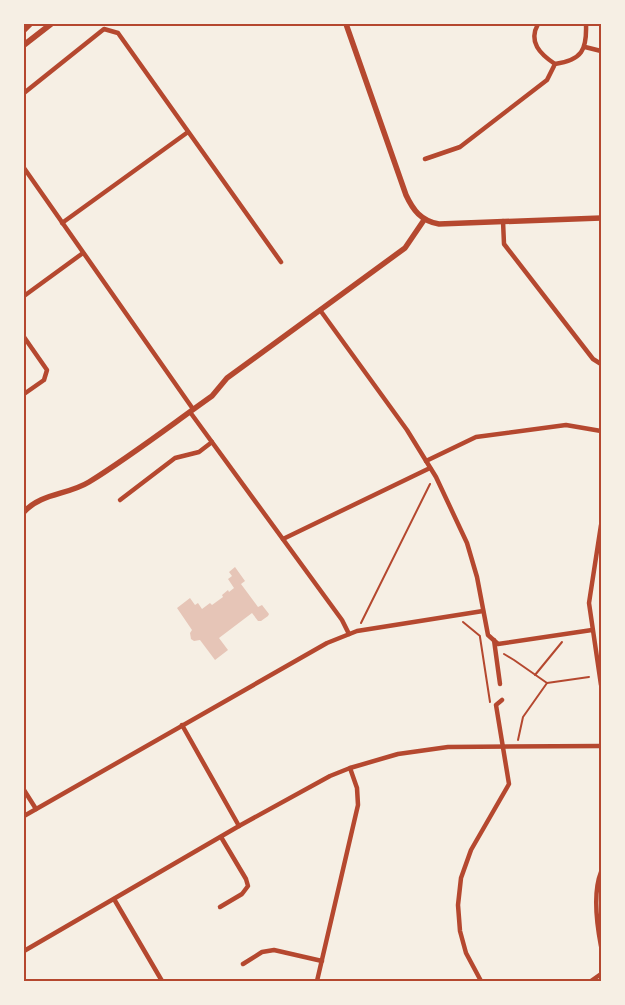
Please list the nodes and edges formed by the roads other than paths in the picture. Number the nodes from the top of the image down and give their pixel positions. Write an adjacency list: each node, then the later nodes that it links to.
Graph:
1 (30, 24): 6 (main road)
2 (52, 24): 7 (main road)
3 (346, 24): 16 (street)
4 (538, 24): 10 (street)
5 (586, 24): 8 (street)
6 (24, 30)
7 (24, 45)
8 (585, 47): 9 (street); 10 (street)
9 (601, 51)
10 (555, 64): 13 (street)
11 (24, 93): 12 (street)
12 (188, 132): 18 (street); 20 (street)
13 (425, 159)
14 (24, 168): 18 (street)
15 (601, 218): 17 (street)
16 (424, 220): 17 (street); 22 (street)
17 (503, 221): 24 (street)
18 (62, 223): 19 (street)
19 (83, 253): 21 (street); 26 (street)
20 (280, 262)
21 (24, 296)
22 (320, 310): 26 (street); 29 (street)
23 (24, 337): 25 (street)
24 (601, 364)
25 (24, 394)
26 (192, 411): 28 (street); 32 (street)
27 (601, 431): 29 (street)
28 (212, 442): 31 (street); 34 (street)
29 (426, 461): 30 (street)
30 (430, 468): 34 (street); 36 (street)
31 (120, 500)
32 (25, 509)
33 (601, 526): 35 (street)
34 (283, 539): 38 (street)
35 (599, 555): 37 (street)
36 (483, 611): 38 (street); 39 (street)
37 (592, 630): 39 (street); 41 (street)
38 (349, 634): 43 (street)
39 (494, 640): 40 (street)
40 (500, 684)
41 (601, 685)
42 (502, 700): 44 (street)
43 (182, 725): 48 (street); 50 (street)
44 (503, 746): 45 (street); 46 (street); 62 (street)
45 (601, 746)
46 (350, 768): 50 (street); 57 (street)
47 (24, 790): 48 (street)
48 (36, 809): 49 (street)
49 (24, 816)
50 (239, 826): 51 (street)
51 (221, 837): 53 (street); 54 (street)
52 (601, 872): 55 (street)
53 (114, 899): 56 (street); 60 (street)
54 (220, 907)
55 (601, 946)
56 (24, 951)
57 (322, 961): 58 (street); 61 (street)
58 (243, 964)
59 (601, 974): 63 (street)
60 (162, 981)
61 (317, 981)
62 (481, 981)
63 (591, 981)

